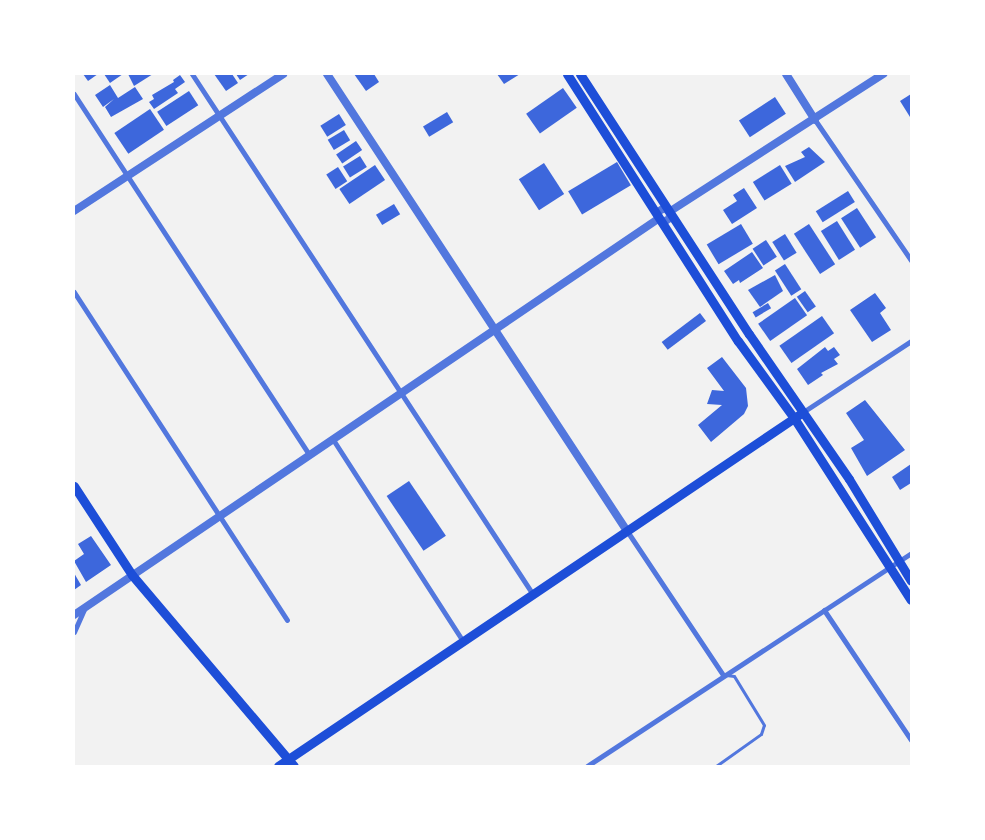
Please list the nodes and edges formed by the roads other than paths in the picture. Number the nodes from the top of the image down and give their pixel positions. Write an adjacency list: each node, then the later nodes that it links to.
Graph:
1 (192, 74): 9 (street)
2 (284, 74): 9 (street)
3 (327, 74): 17 (street)
4 (568, 74): 14 (main road)
5 (580, 74): 13 (main road)
6 (786, 74): 10 (street)
7 (883, 74): 10 (street)
8 (74, 94): 11 (street)
9 (220, 116): 11 (street); 21 (street)
10 (816, 120): 13 (street); 15 (street)
11 (129, 175): 12 (street); 25 (street)
12 (74, 211)
13 (669, 212): 14 (street); 18 (main road)
14 (658, 219): 17 (street); 19 (main road)
15 (911, 260)
16 (74, 292): 29 (street)
17 (494, 329): 21 (street); 30 (street)
18 (749, 334): 19 (main road); 22 (main road)
19 (738, 341): 23 (main road)
20 (911, 341): 22 (street)
21 (399, 392): 24 (street); 36 (street)
22 (803, 412): 23 (main road); 26 (main road)
23 (794, 418): 28 (main road); 30 (main road)
24 (332, 438): 25 (street); 43 (street)
25 (308, 454): 29 (street)
26 (849, 478): 28 (main road); 32 (main road)
27 (74, 486): 34 (main road)
28 (838, 486): 33 (main road)
29 (219, 516): 34 (street); 41 (street)
30 (627, 531): 36 (main road); 44 (street)
31 (911, 553): 32 (street)
32 (898, 561): 33 (street); 35 (main road)
33 (889, 567): 37 (main road); 39 (street)
34 (132, 575): 38 (street); 46 (main road)
35 (911, 581)
36 (532, 593): 43 (main road)
37 (911, 600)
38 (85, 608): 40 (street); 42 (street)
39 (824, 610): 44 (street); 45 (street)
40 (74, 615)
41 (287, 620)
42 (74, 632)
43 (462, 640): 46 (main road)
44 (723, 675): 49 (street); 50 (lane)
45 (911, 740)
46 (287, 758): 47 (main road); 48 (main road)
47 (278, 766)
48 (294, 766)
49 (587, 766)
50 (716, 766)

